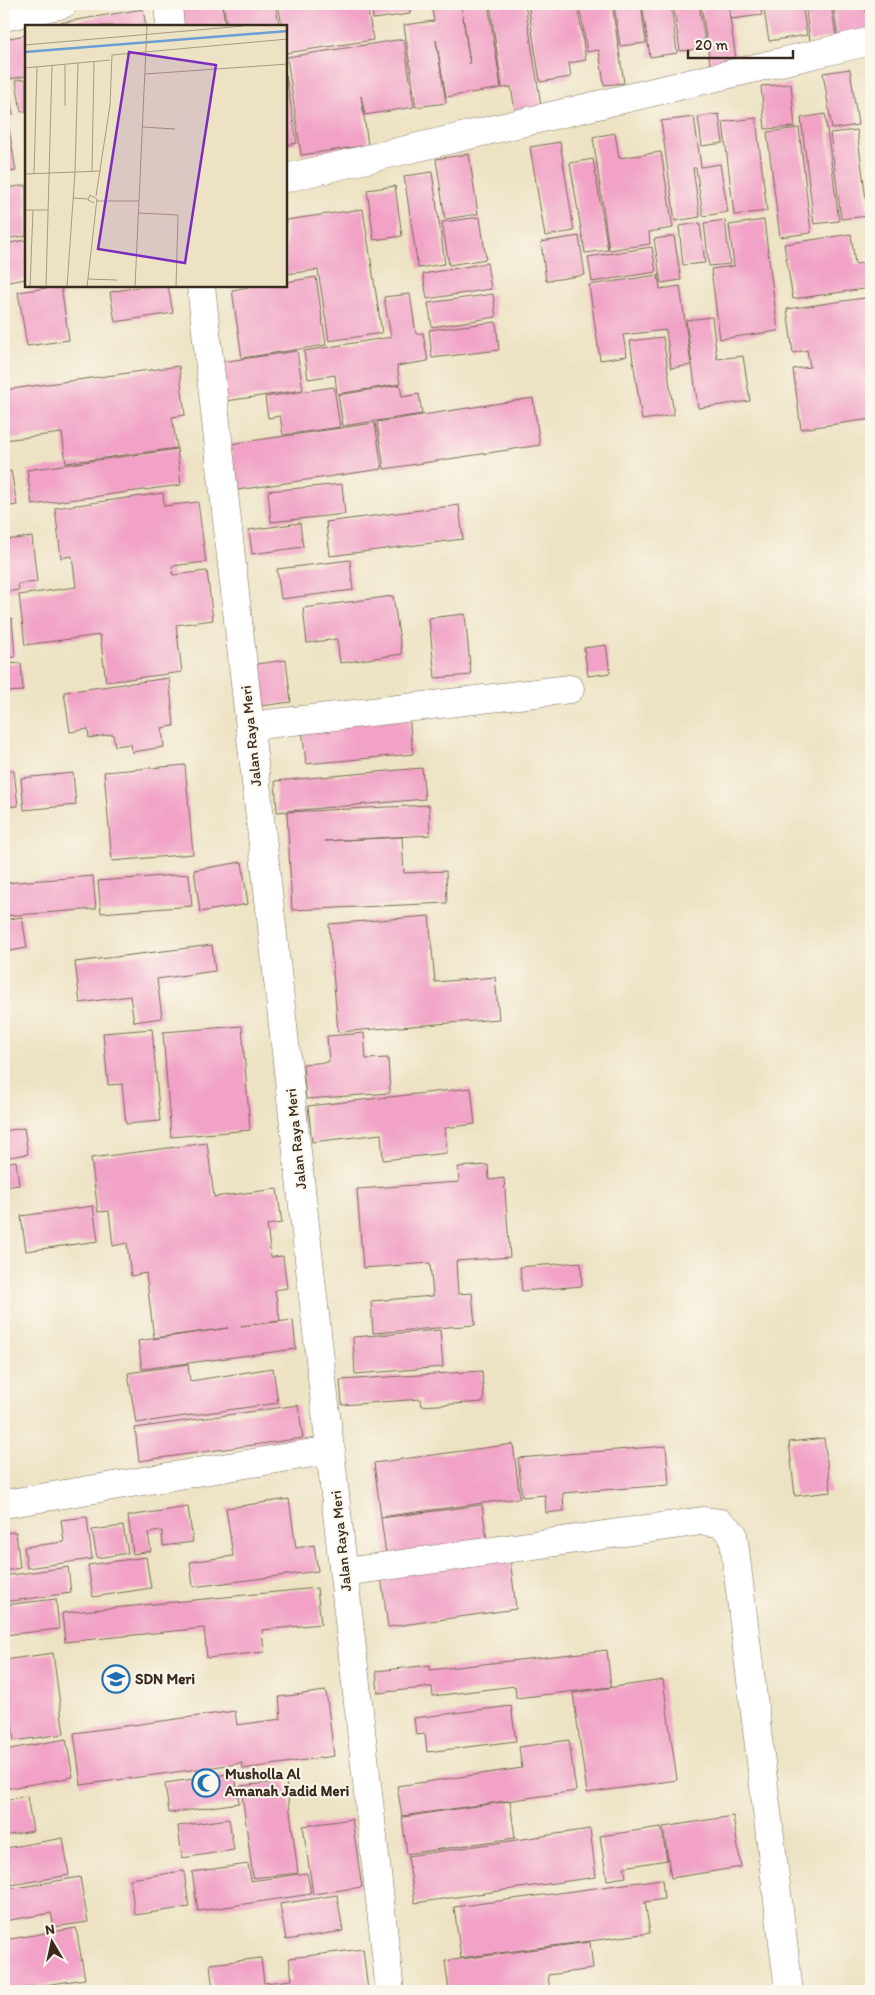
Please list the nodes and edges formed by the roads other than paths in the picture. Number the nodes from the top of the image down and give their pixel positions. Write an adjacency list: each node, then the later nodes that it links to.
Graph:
1 (63, 4): 3 (street)
2 (168, 4): 4 (street)
3 (4, 18)
4 (170, 25)
5 (871, 41): 6 (street)
6 (288, 178)
7 (201, 288): 9 (street, Jalan Raya Meri)
8 (570, 690): 9 (street)
9 (250, 726): 10 (street, Jalan Raya Meri)
10 (331, 1450): 11 (street); 12 (street, Jalan Raya Meri)
11 (4, 1504)
12 (345, 1572): 13 (street, Jalan Raya Meri); 14 (street)
13 (390, 1991)
14 (789, 1991)

